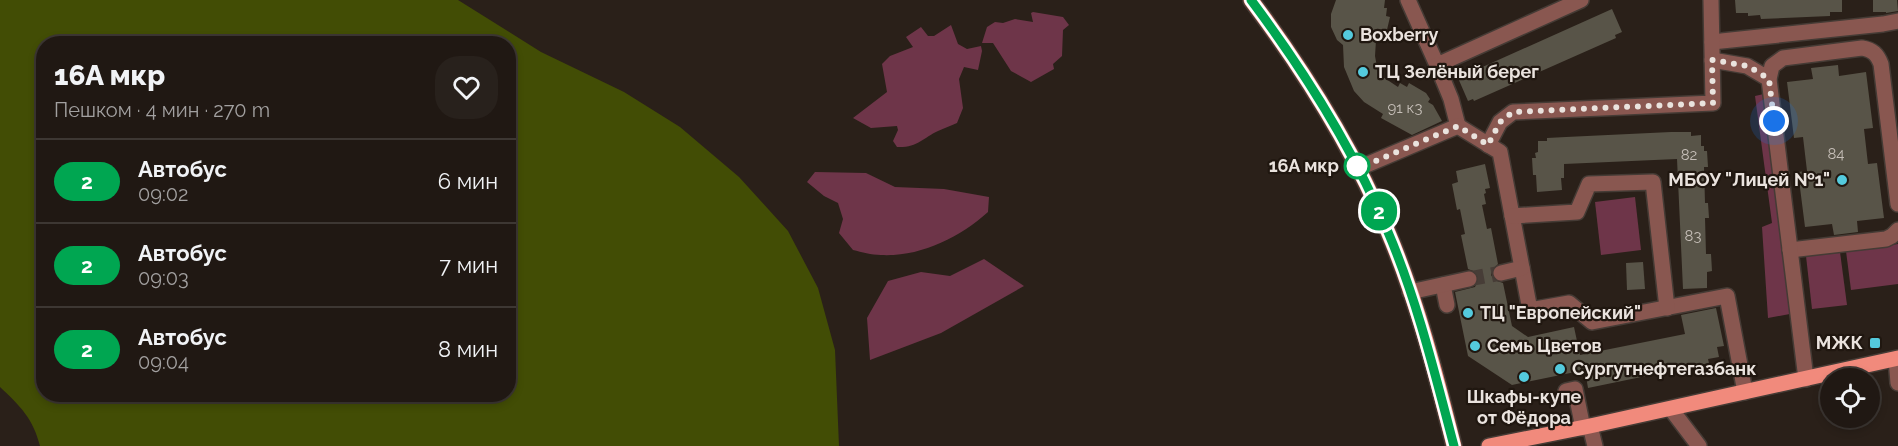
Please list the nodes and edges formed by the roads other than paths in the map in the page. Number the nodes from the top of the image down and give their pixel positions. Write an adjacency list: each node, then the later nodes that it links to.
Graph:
1 (1251, 0): 12 (main road)
2 (1408, 0): 8 (street)
3 (1581, 0): 8 (street)
4 (1711, 0): 6 (street)
5 (1898, 21): 6 (street)
6 (1712, 42): 7 (street)
7 (1712, 60): 9 (street); 11 (street)
8 (1437, 65): 10 (street)
9 (1769, 79): 13 (street); 16 (street)
10 (1458, 126): 11 (street); 12 (street)
11 (1488, 145): 14 (street)
12 (1359, 168): 21 (main road)
13 (1898, 204)
14 (1512, 216): 17 (street); 23 (street)
15 (1898, 230): 16 (street)
16 (1790, 250): 25 (street)
17 (1522, 268): 18 (street); 23 (street)
18 (1501, 273)
19 (1469, 279): 20 (street)
20 (1443, 285): 21 (street); 22 (street)
21 (1410, 292): 31 (main road)
22 (1447, 305)
23 (1667, 308): 28 (street)
24 (1897, 359): 25 (main road); 26 (street)
25 (1806, 379): 28 (main road)
26 (1898, 382)
27 (1566, 391): 30 (street)
28 (1745, 392): 29 (main road)
29 (1671, 409): 30 (main road); 34 (street)
30 (1587, 427): 32 (main road); 33 (street)
31 (1454, 446)
32 (1490, 446)
33 (1595, 446)
34 (1699, 446)

